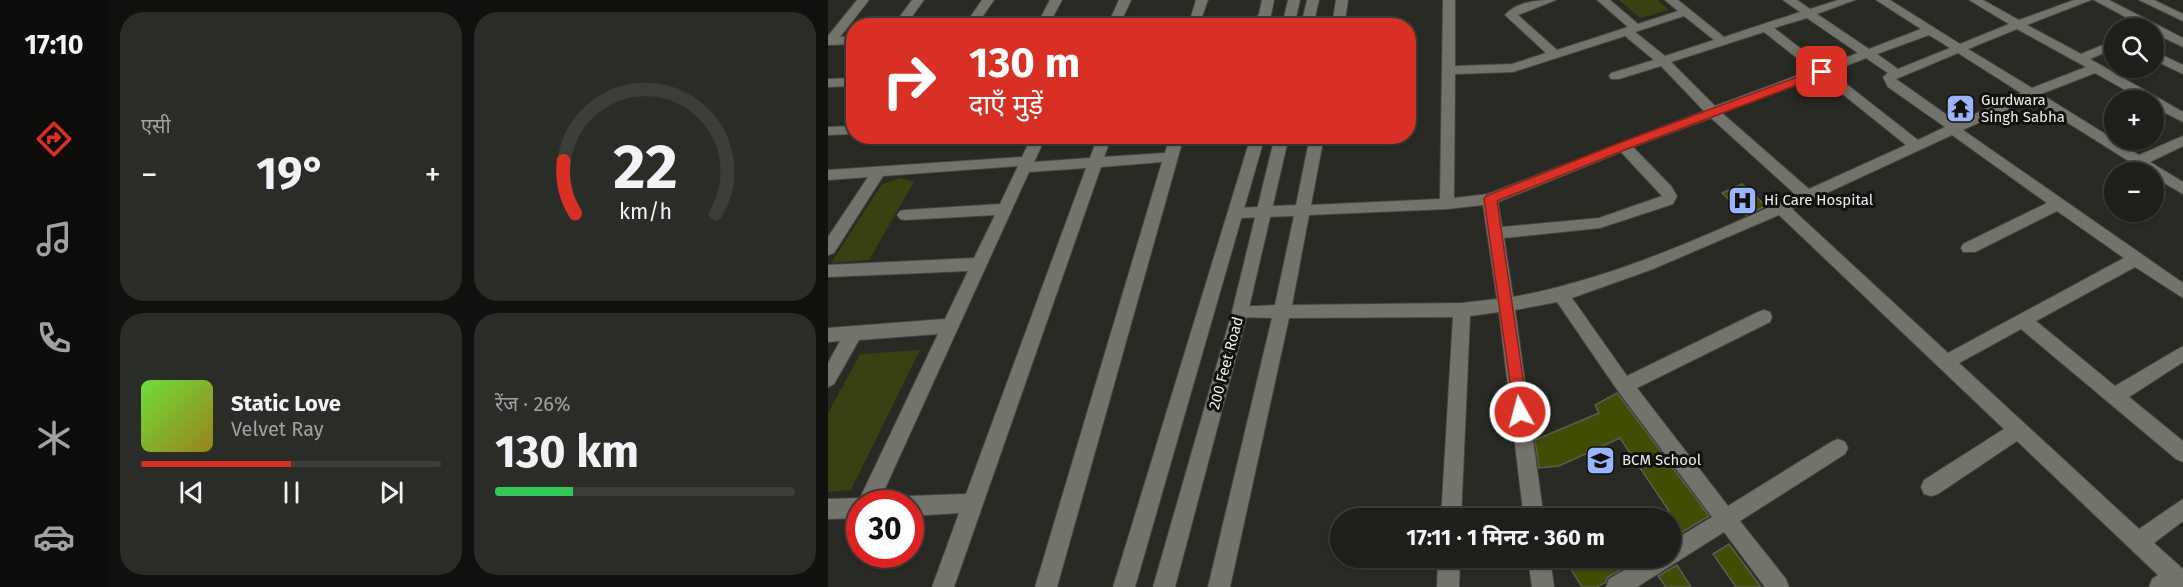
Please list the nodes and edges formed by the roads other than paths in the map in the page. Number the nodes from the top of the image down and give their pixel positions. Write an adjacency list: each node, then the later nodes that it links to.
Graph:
1 (863, 0): 26 (street)
2 (918, 0): 27 (street)
3 (988, 0): 28 (street)
4 (1056, 0): 29 (street)
5 (1125, 0): 30 (street)
6 (1202, 0): 31 (street)
7 (1268, 0): 32 (street)
8 (1294, 0): 33 (street)
9 (1313, 0): 34 (street)
10 (1342, 0): 35 (street)
11 (1449, 0): 56 (street)
12 (1550, 0): 51 (street)
13 (1603, 0): 41 (street)
14 (1671, 0): 24 (street)
15 (1789, 0): 25 (street)
16 (1882, 0): 42 (street)
17 (1975, 0): 39 (street)
18 (2038, 0): 23 (street)
19 (2085, 0): 23 (street)
20 (2100, 0): 36 (street)
21 (2145, 0): 37 (street)
22 (1842, 1): 25 (street)
23 (2057, 10): 39 (street)
24 (1686, 12): 41 (street); 46 (street)
25 (1809, 13): 40 (street); 50 (street)
26 (848, 18)
27 (905, 18)
28 (976, 18)
29 (1046, 18)
30 (1117, 18)
31 (1197, 18)
32 (1262, 18)
33 (1290, 18)
34 (1309, 18)
35 (1339, 18)
36 (2133, 18)
37 (2183, 18)
38 (846, 20): 45 (street)
39 (2018, 24): 48 (street); 52 (street)
40 (1765, 27): 46 (street); 58 (street)
41 (1631, 30): 51 (street); 54 (street)
42 (1930, 30): 48 (street); 50 (street)
43 (2164, 34): 47 (street)
44 (846, 40): 45 (street)
45 (829, 41)
46 (1722, 41): 54 (street)
47 (2183, 43)
48 (1959, 48): 59 (street); 64 (street)
49 (2104, 49): 52 (street)
50 (1869, 54): 58 (street); 59 (street)
51 (1556, 55): 56 (street)
52 (2080, 59): 55 (street)
53 (2164, 60): 57 (street)
54 (1663, 61): 60 (street); 66 (street)
55 (2096, 68): 63 (street); 64 (street)
56 (1448, 70): 89 (street)
57 (2183, 70)
58 (1822, 72): 66 (street); 79 (street)
59 (1896, 74): 68 (street)
60 (1615, 76)
61 (846, 82): 62 (street)
62 (828, 83)
63 (2134, 90)
64 (2031, 93): 68 (street); 81 (street)
65 (2164, 107): 67 (street)
66 (1713, 112): 78 (street); 87 (street)
67 (2183, 118)
68 (1954, 128): 79 (street); 90 (street)
69 (846, 131): 70 (street)
70 (830, 133)
71 (2183, 141): 81 (street)
72 (1035, 144): 83 (street)
73 (1103, 144): 82 (street)
74 (1175, 144): 80 (street)
75 (1256, 144): 95 (street)
76 (1280, 144): 94 (street, 200 Feet Road)
77 (1316, 144): 93 (street)
78 (1623, 146): 88 (street); 97 (street)
79 (1917, 146): 87 (street)
80 (1171, 157): 82 (street); 139 (street)
81 (2139, 161): 86 (street)
82 (1096, 164): 83 (street); 124 (street)
83 (1026, 165): 84 (street); 92 (street)
84 (879, 171): 85 (street); 99 (street)
85 (828, 175)
86 (2183, 189)
87 (1807, 196): 91 (street)
88 (1490, 199): 89 (street); 97 (street)
89 (1447, 204): 93 (street)
90 (2058, 204): 98 (street); 100 (street)
91 (1781, 208): 104 (street); 115 (street)
92 (1005, 209): 96 (street); 101 (street)
93 (1303, 211): 94 (street); 108 (street)
94 (1265, 212): 95 (street); 107 (street, 200 Feet Road)
95 (1237, 213): 140 (street)
96 (905, 215)
97 (1496, 233): 105 (street)
98 (1969, 248)
99 (828, 249)
100 (2136, 259): 103 (street); 110 (street)
101 (979, 264): 102 (street); 111 (street)
102 (828, 271)
103 (2183, 292)
104 (1561, 295): 105 (street); 117 (street)
105 (1506, 304): 106 (street); 128 (street)
106 (1462, 310): 108 (street); 127 (street)
107 (1240, 312): 108 (street); 141 (street, 200 Feet Road)
108 (1282, 312): 142 (street)
109 (1764, 317): 117 (street)
110 (2023, 321): 115 (street); 118 (street)
111 (949, 326): 112 (street); 123 (street)
112 (854, 333): 113 (street); 116 (street)
113 (828, 335)
114 (2183, 353): 118 (street)
115 (1946, 362): 119 (street)
116 (828, 379)
117 (1624, 386): 131 (street)
118 (2115, 396): 121 (street)
119 (2018, 430): 122 (street); 132 (street)
120 (1838, 448): 131 (street)
121 (2183, 453)
122 (1931, 487)
123 (874, 490)
124 (974, 503): 125 (street); 138 (street)
125 (924, 505)
126 (846, 508): 129 (street)
127 (1452, 508)
128 (1533, 508)
129 (828, 509)
130 (2183, 509): 132 (street)
131 (1725, 521): 133 (street); 146 (street)
132 (2138, 542): 137 (street)
133 (1681, 548)
134 (1449, 568): 143 (street)
135 (1540, 568): 144 (street)
136 (1648, 568): 145 (street)
137 (2172, 582)
138 (943, 587)
139 (1046, 587)
140 (1124, 587)
141 (1164, 587)
142 (1219, 587)
143 (1448, 587)
144 (1543, 587)
145 (1617, 587)
146 (1778, 587)

